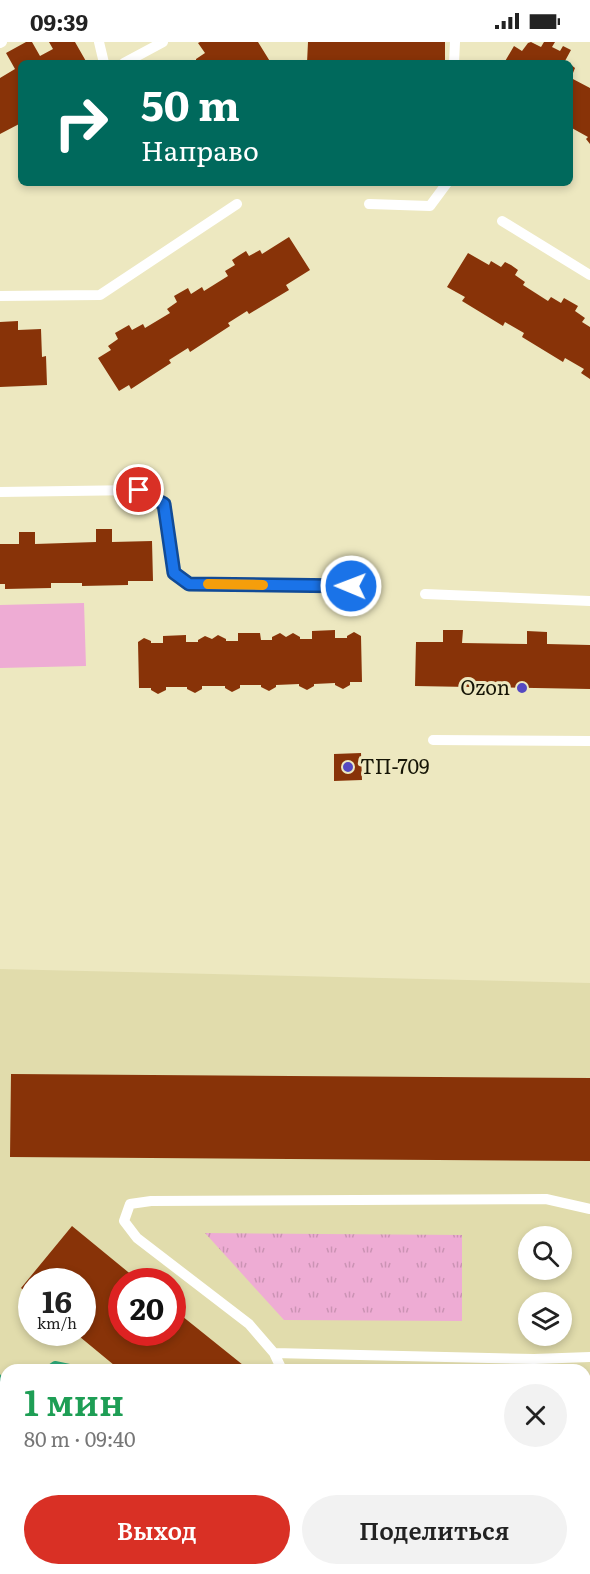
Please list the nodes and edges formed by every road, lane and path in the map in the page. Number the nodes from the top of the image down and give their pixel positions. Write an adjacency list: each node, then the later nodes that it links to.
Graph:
1 (99, 42): 4 (lane)
2 (163, 42): 5 (lane)
3 (454, 42): 6 (lane)
4 (103, 60)
5 (130, 60)
6 (454, 60)
7 (445, 186): 9 (lane)
8 (237, 204): 12 (lane)
9 (369, 204)
10 (502, 221): 11 (lane)
11 (590, 274)
12 (0, 296)
13 (0, 492): 14 (lane)
14 (351, 586)
15 (425, 594): 16 (lane)
16 (590, 601)
17 (433, 740): 18 (lane)
18 (590, 741)
19 (590, 1209): 20 (lane)
20 (274, 1353): 21 (lane); 22 (lane)
21 (590, 1357)
22 (279, 1364)

